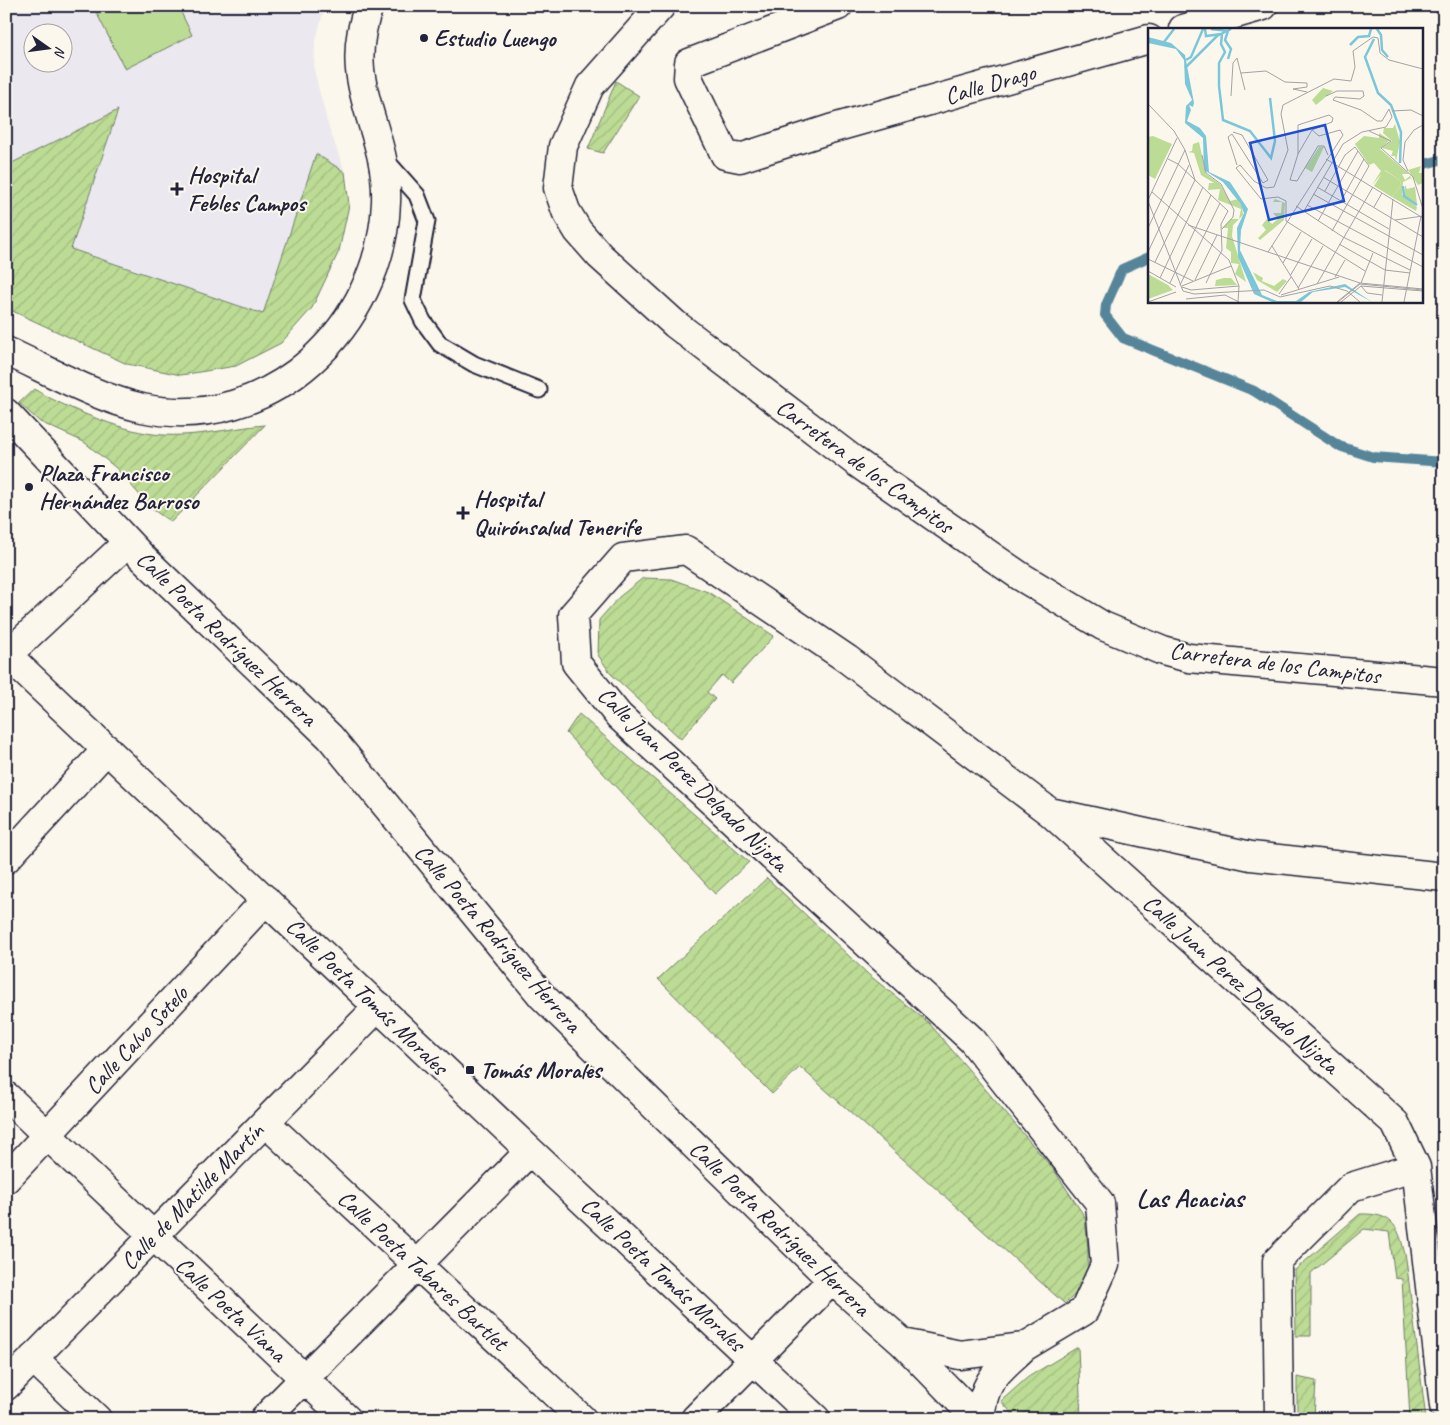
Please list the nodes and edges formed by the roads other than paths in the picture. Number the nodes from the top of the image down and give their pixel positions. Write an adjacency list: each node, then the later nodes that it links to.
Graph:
1 (369, 6): 7 (street)
2 (660, 6): 13 (street, Carretera de los Campitos)
3 (838, 6): 6 (street, Calle Drago)
4 (1262, 6): 5 (street)
5 (1186, 28)
6 (1148, 38)
7 (382, 156): 8 (street); 9 (lane)
8 (6, 351)
9 (539, 390)
10 (6, 413): 11 (street, Calle Poeta Rodríguez Herrera)
11 (127, 543): 12 (street); 28 (street, Calle Poeta Rodríguez Herrera)
12 (7, 656): 14 (street, Calle Poeta Tomás Morales)
13 (1444, 681)
14 (107, 749): 16 (street); 18 (street, Calle Poeta Tomás Morales)
15 (1051, 813): 17 (street, Calle Juan Perez Delgado Nijota); 24 (street, Calle Juan Perez Delgado Nijota); 30 (street, Calle Juan Perez Delgado Nijota)
16 (6, 859)
17 (1444, 877)
18 (266, 900): 19 (street, Calle Poeta Tomás Morales); 22 (street, Calle Calvo Sotelo)
19 (379, 1006): 21 (street, Calle de Matilde Martín); 23 (street, Calle Poeta Tomás Morales)
20 (6, 1096): 22 (street, Calle Poeta Viana)
21 (264, 1122): 26 (street, Calle de Matilde Martín); 27 (street, Calle Poeta Tabares Bartlet)
22 (48, 1135): 25 (street, Calle Calvo Sotelo); 26 (street, Calle Poeta Viana)
23 (530, 1151): 27 (street); 32 (street, Calle Poeta Tomás Morales)
24 (1416, 1168): 35 (street, Calle Juan Perez Delgado Nijota); 43 (street)
25 (6, 1179)
26 (154, 1236): 31 (street, Calle de Matilde Martín); 33 (street, Calle Poeta Viana)
27 (417, 1264): 33 (street); 39 (street, Calle Poeta Tabares Bartlet)
28 (832, 1280): 29 (street, Calle Poeta Rodríguez Herrera); 32 (street)
29 (903, 1343): 30 (street, Calle Juan Perez Delgado Nijota); 42 (street, Calle Poeta Rodríguez Herrera)
30 (1024, 1347): 42 (street, Calle Juan Perez Delgado Nijota)
31 (33, 1358): 34 (street, Calle de Matilde Martín); 36 (street)
32 (754, 1359): 40 (street); 41 (street, Calle Poeta Tomás Morales)
33 (304, 1378): 37 (street); 38 (street, Calle Poeta Viana)
34 (6, 1386)
35 (1444, 1406)
36 (97, 1419)
37 (264, 1419)
38 (347, 1419)
39 (582, 1419)
40 (695, 1419)
41 (816, 1419)
42 (979, 1419)
43 (1279, 1419)

